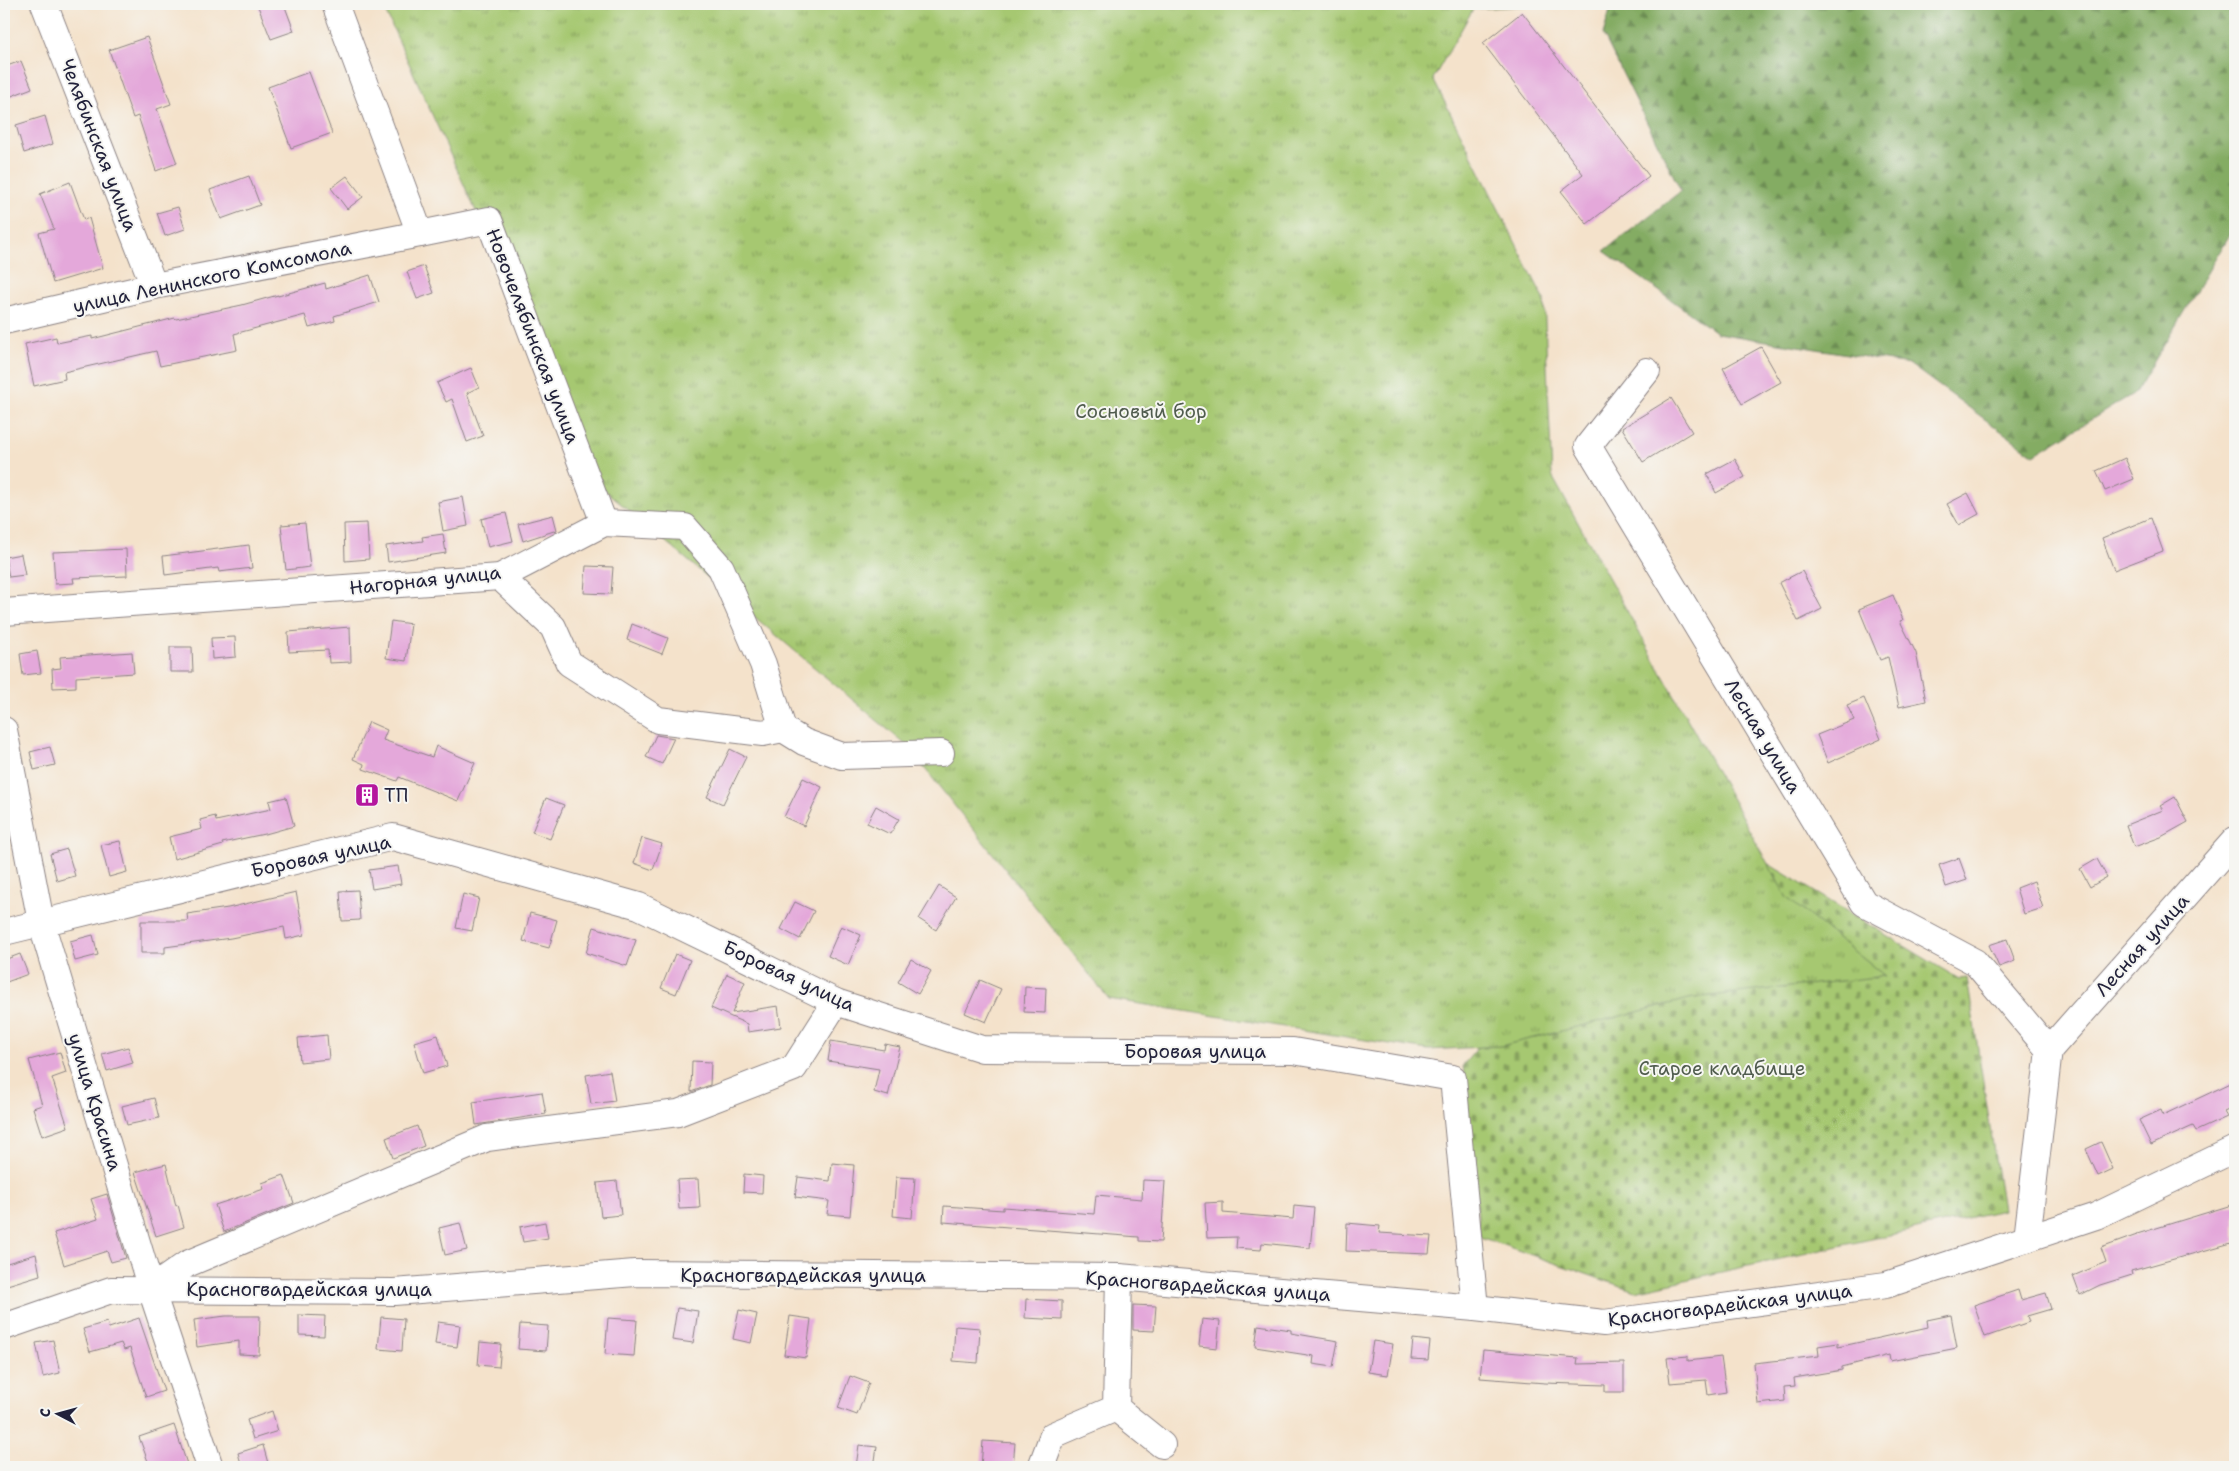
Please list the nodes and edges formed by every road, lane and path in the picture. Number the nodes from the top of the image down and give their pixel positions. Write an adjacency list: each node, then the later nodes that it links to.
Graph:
1 (44, 4): 4 (street, Челябинская улица)
2 (335, 4): 3 (street)
3 (420, 234): 4 (street, улица Ленинского Комсомола); 7 (street, Новочелябинская улица)
4 (154, 286): 5 (street, улица Ленинского Комсомола)
5 (4, 321)
6 (1647, 370): 17 (street, Лесная улица)
7 (604, 523): 8 (street, Нагорная улица); 10 (street)
8 (500, 577): 9 (street, Нагорная улица); 10 (street)
9 (4, 612)
10 (783, 729): 12 (street)
11 (4, 730): 14 (street, улица Красина)
12 (941, 753)
13 (2235, 840): 17 (street, Лесная улица)
14 (41, 922): 15 (street, Боровая улица); 16 (street, Боровая улица); 21 (street, улица Красина)
15 (4, 932)
16 (836, 1002): 21 (street, Красногвардейская улица); 22 (street, Боровая улица)
17 (2049, 1050): 19 (street)
18 (2235, 1149): 19 (street, Красногвардейская улица)
19 (2026, 1239): 22 (street, Красногвардейская улица)
20 (1119, 1277): 21 (street, Красногвардейская улица); 22 (street, Красногвардейская улица); 24 (street)
21 (152, 1289): 23 (street, Красногвардейская улица); 26 (street, улица Красина)
22 (1475, 1308)
23 (4, 1327)
24 (1116, 1408): 25 (street); 27 (street)
25 (1162, 1445)
26 (210, 1467)
27 (1042, 1467)

